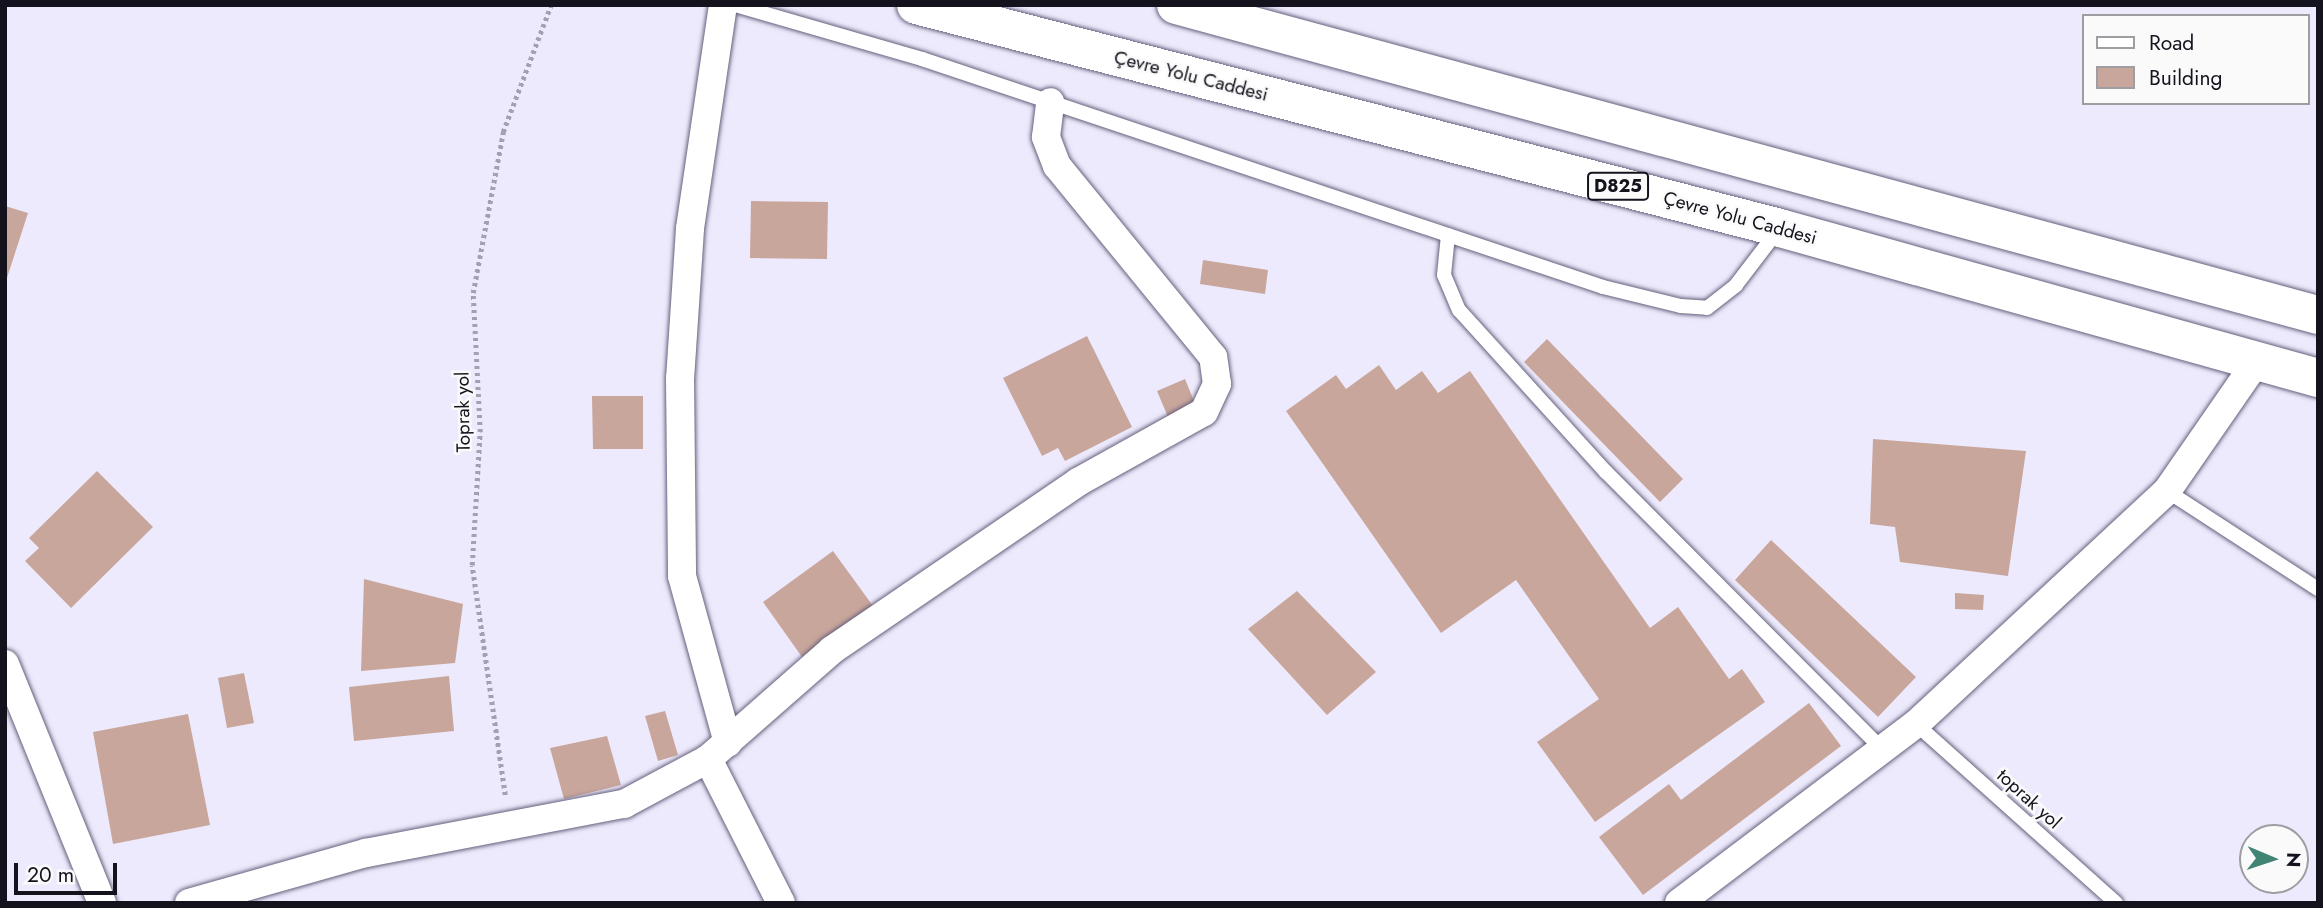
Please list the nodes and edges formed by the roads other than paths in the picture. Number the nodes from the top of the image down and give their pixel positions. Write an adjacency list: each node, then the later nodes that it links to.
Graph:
1 (723, 5): 16 (street)
2 (735, 5): 5 (lane)
3 (916, 5): 6 (highway, Çevre Yolu Caddesi / D825)
4 (1176, 5): 8 (highway)
5 (1050, 102): 7 (lane); 16 (street)
6 (1780, 228): 7 (lane); 9 (highway, Çevre Yolu Caddesi / D825)
7 (1448, 235): 15 (lane)
8 (2318, 315)
9 (2257, 361): 10 (highway, Çevre Yolu Caddesi / D825); 11 (street)
10 (2318, 378)
11 (2167, 491): 12 (lane); 14 (street)
12 (2318, 589)
13 (5, 664): 17 (street)
14 (1916, 724): 15 (street); 21 (lane, toprak yol)
15 (1883, 750): 20 (street)
16 (718, 751): 18 (street); 19 (street)
17 (102, 903)
18 (189, 903)
19 (780, 903)
20 (1679, 903)
21 (2116, 903)

